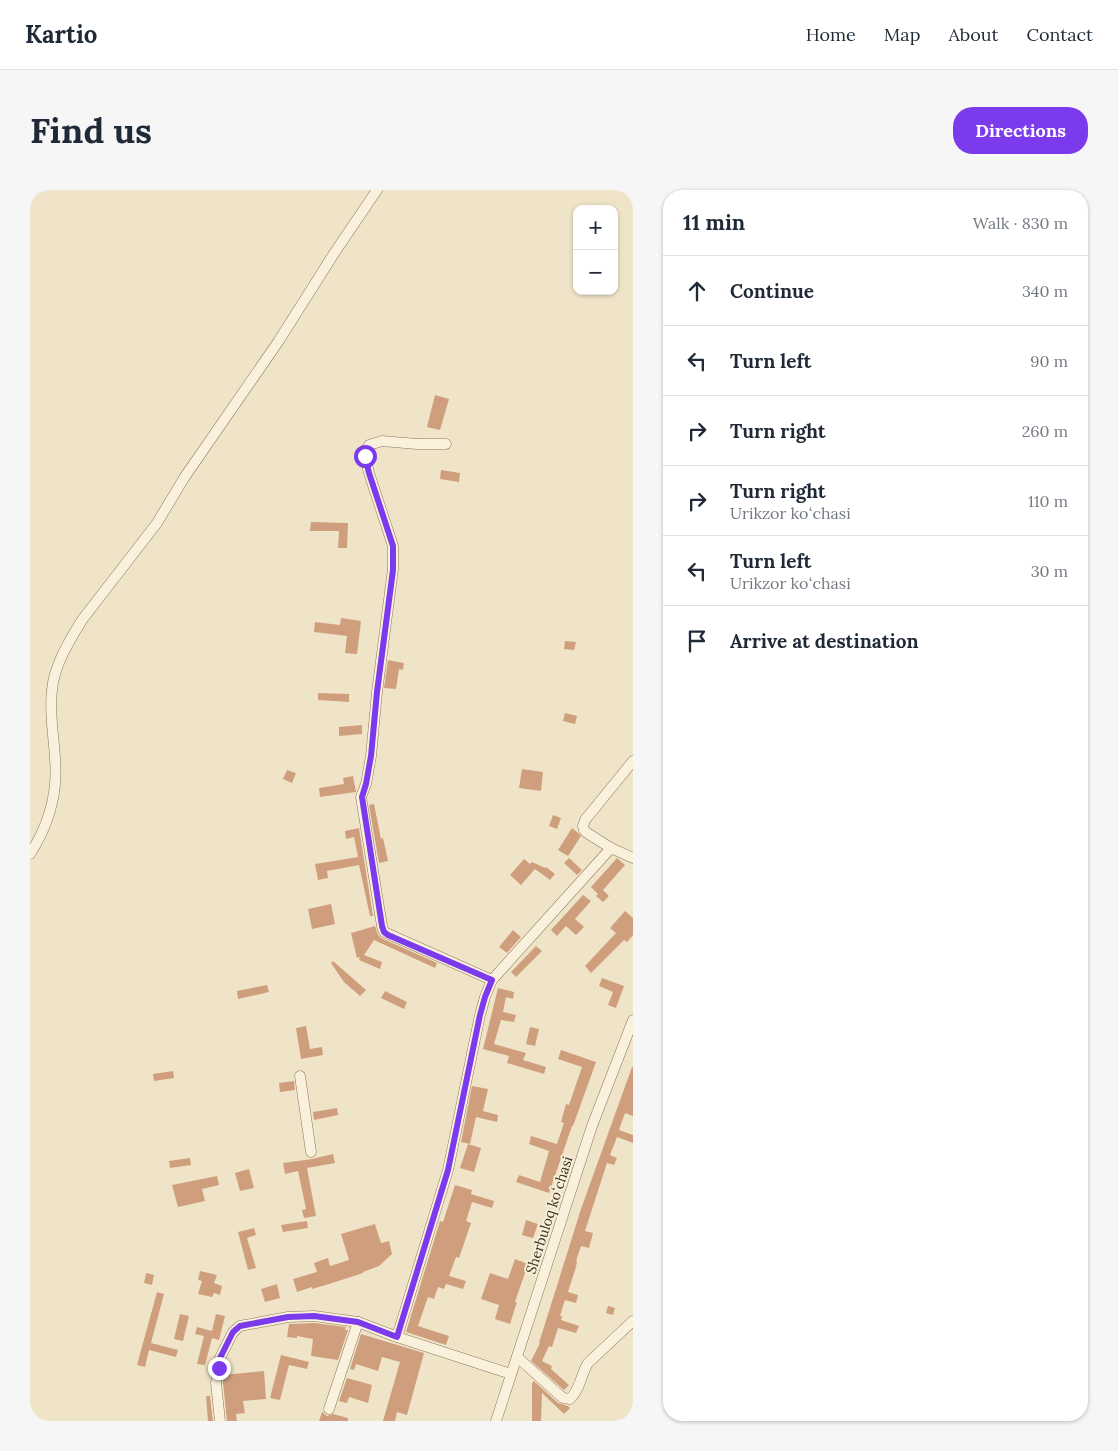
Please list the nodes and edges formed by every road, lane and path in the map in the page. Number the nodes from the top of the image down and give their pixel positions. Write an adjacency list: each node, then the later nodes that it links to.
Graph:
1 (377, 190): 5 (street)
2 (446, 444): 7 (street)
3 (633, 761): 4 (street)
4 (611, 848): 6 (street); 7 (street)
5 (30, 854)
6 (633, 858)
7 (492, 980): 13 (street)
8 (632, 1023): 14 (street, Sherbuloq koʻchasi)
9 (300, 1076): 10 (street)
10 (311, 1152)
11 (633, 1321): 14 (street)
12 (358, 1322): 13 (street); 16 (street); 17 (street)
13 (397, 1337): 15 (street)
14 (517, 1357): 15 (street, Sherbuloq koʻchasi)
15 (511, 1374): 18 (street, Sherbuloq koʻchasi)
16 (329, 1409)
17 (220, 1421)
18 (496, 1421)

